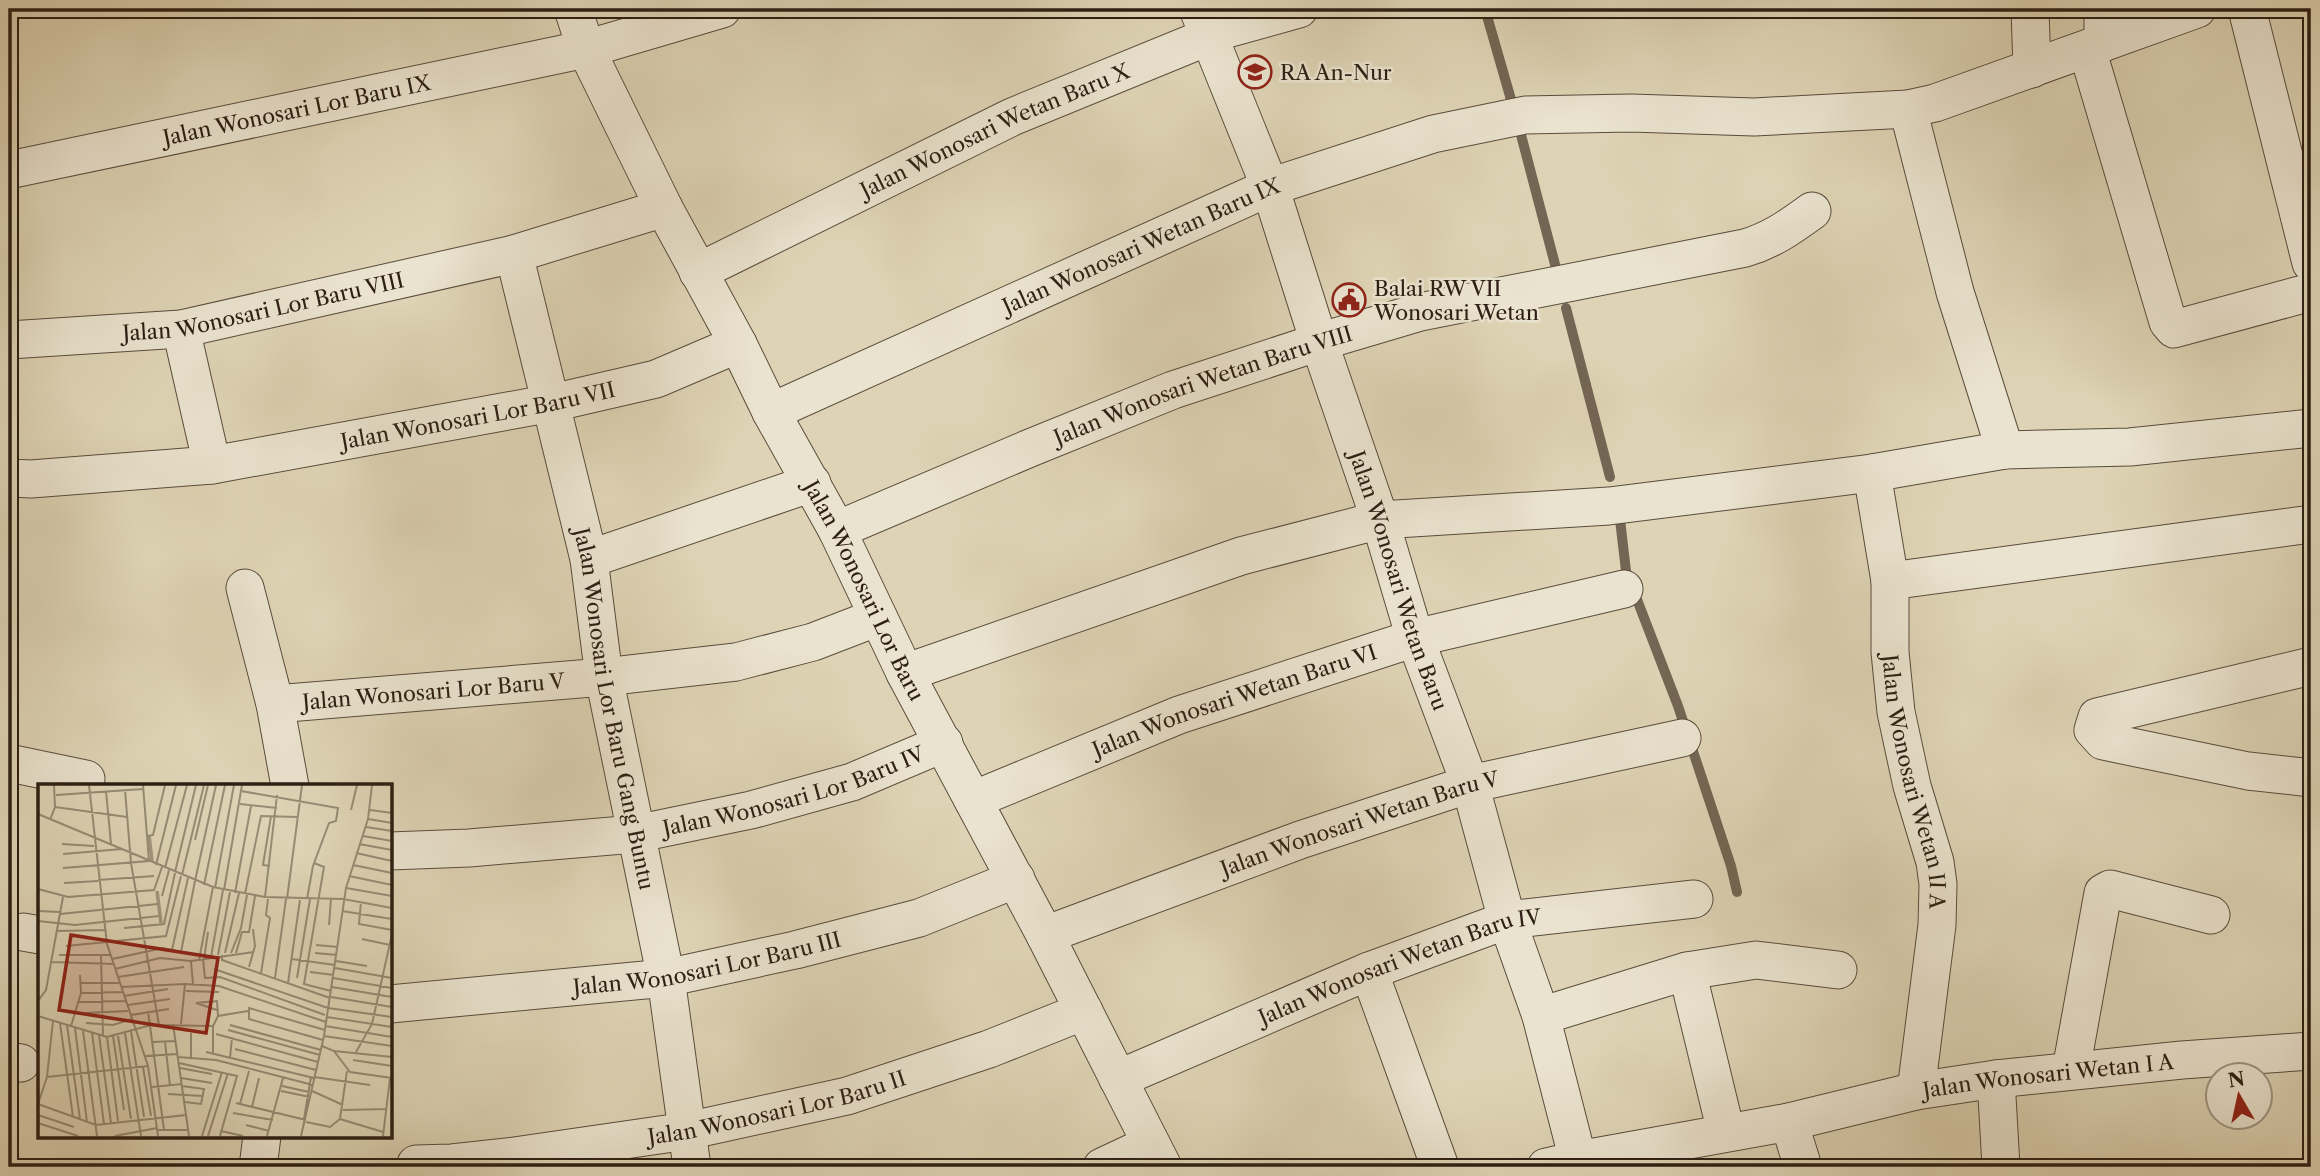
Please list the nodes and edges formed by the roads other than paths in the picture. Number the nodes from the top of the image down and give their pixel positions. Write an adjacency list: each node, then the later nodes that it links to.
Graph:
1 (573, 9): 9 (street, Jalan Wonosari Lor Baru)
2 (722, 9): 9 (street, Jalan Wonosari Lor Baru IX)
3 (1299, 9): 7 (street, Jalan Wonosari Wetan Baru X)
4 (2030, 9): 10 (street)
5 (2197, 9): 8 (street, Jalan Wonosari Wetan Baru IX)
6 (2247, 9): 13 (street)
7 (1203, 23): 14 (street, Jalan Wonosari Wetan Baru); 19 (street, Jalan Wonosari Wetan Baru X)
8 (2098, 33): 10 (street, Jalan Wonosari Wetan Baru IX); 20 (street)
9 (586, 49): 12 (street, Jalan Wonosari Lor Baru IX); 15 (street, Jalan Wonosari Lor Baru)
10 (2032, 69): 11 (street, Jalan Wonosari Wetan Baru IX)
11 (1908, 109): 14 (street, Jalan Wonosari Wetan Baru IX); 28 (street)
12 (9, 170)
13 (2300, 170): 18 (street)
14 (1270, 187): 23 (street, Jalan Wonosari Wetan Baru); 26 (street, Jalan Wonosari Wetan Baru IX)
15 (664, 208): 17 (street, Jalan Wonosari Lor Baru VIII); 19 (street, Jalan Wonosari Lor Baru)
16 (1812, 211): 23 (street, Jalan Wonosari Wetan Baru VIII)
17 (514, 254): 21 (street, Jalan Wonosari Lor Baru VIII); 25 (street, Jalan Wonosari Lor Baru Gang Buntu)
18 (2311, 264)
19 (698, 272): 24 (street, Jalan Wonosari Lor Baru)
20 (2311, 292)
21 (181, 329): 22 (street, Jalan Wonosari Lor Baru VIII); 29 (street)
22 (9, 340)
23 (1319, 342): 33 (street, Jalan Wonosari Wetan Baru); 35 (street, Jalan Wonosari Wetan Baru VIII)
24 (738, 344): 25 (street, Jalan Wonosari Lor Baru VII); 26 (street, Jalan Wonosari Lor Baru)
25 (552, 403): 29 (street, Jalan Wonosari Lor Baru VII); 36 (street, Jalan Wonosari Lor Baru Gang Buntu)
26 (771, 412): 32 (street, Jalan Wonosari Lor Baru)
27 (2311, 428): 28 (street)
28 (2005, 450): 30 (street)
29 (212, 466): 31 (street, Jalan Wonosari Lor Baru VII)
30 (1872, 473): 33 (street); 37 (street, Jalan Wonosari Wetan II A)
31 (9, 478)
32 (812, 483): 35 (street, Jalan Wonosari Lor Baru); 36 (street)
33 (1380, 520): 41 (street, Jalan Wonosari Wetan Baru); 43 (street)
34 (2311, 524): 37 (street)
35 (837, 530): 40 (street, Jalan Wonosari Lor Baru)
36 (589, 559): 44 (street, Jalan Wonosari Lor Baru Gang Buntu)
37 (1890, 581): 72 (street, Jalan Wonosari Wetan II A)
38 (245, 588): 45 (street)
39 (1624, 589): 41 (street, Jalan Wonosari Wetan Baru VI)
40 (878, 617): 43 (street, Jalan Wonosari Lor Baru); 44 (street, Jalan Wonosari Lor Baru V)
41 (1415, 638): 52 (street, Jalan Wonosari Wetan Baru); 53 (street, Jalan Wonosari Wetan Baru VI)
42 (2311, 666): 49 (street)
43 (905, 673): 47 (street, Jalan Wonosari Lor Baru)
44 (604, 677): 45 (street, Jalan Wonosari Lor Baru V); 54 (street, Jalan Wonosari Lor Baru Gang Buntu)
45 (275, 704): 51 (street)
46 (1682, 738): 52 (street, Jalan Wonosari Wetan Baru V)
47 (944, 743): 53 (street, Jalan Wonosari Lor Baru); 54 (street, Jalan Wonosari Lor Baru IV)
48 (9, 763): 50 (street)
49 (2311, 778)
50 (86, 779)
51 (290, 784)
52 (1470, 784): 59 (street, Jalan Wonosari Wetan Baru); 60 (street, Jalan Wonosari Wetan Baru V)
53 (973, 800): 56 (street, Jalan Wonosari Lor Baru)
54 (635, 834): 55 (street, Jalan Wonosari Lor Baru IV); 64 (street, Jalan Wonosari Lor Baru Gang Buntu)
55 (392, 851)
56 (1016, 879): 60 (street, Jalan Wonosari Lor Baru); 64 (street, Jalan Wonosari Lor Baru III)
57 (1694, 900): 59 (street, Jalan Wonosari Wetan Baru IV)
58 (2210, 915): 69 (street)
59 (1507, 920): 62 (street, Jalan Wonosari Wetan Baru IV); 67 (street, Jalan Wonosari Wetan Baru)
60 (1045, 934): 66 (street, Jalan Wonosari Lor Baru)
61 (1838, 970): 63 (street)
62 (1369, 971): 70 (street, Jalan Wonosari Wetan Baru IV); 83 (street)
63 (1687, 971): 67 (street); 75 (street)
64 (666, 978): 65 (street, Jalan Wonosari Lor Baru III); 74 (street, Jalan Wonosari Lor Baru Gang Buntu)
65 (392, 1004)
66 (1084, 1012): 70 (street, Jalan Wonosari Lor Baru); 74 (street, Jalan Wonosari Lor Baru II)
67 (1541, 1016): 78 (street, Jalan Wonosari Wetan Baru)
68 (2311, 1051): 69 (street, Jalan Wonosari Wetan I A)
69 (2071, 1070): 71 (street, Jalan Wonosari Wetan I A)
70 (1118, 1079): 77 (street, Jalan Wonosari Lor Baru)
71 (1996, 1079): 72 (street, Jalan Wonosari Wetan I A); 85 (street)
72 (1916, 1091): 73 (street, Jalan Wonosari Wetan I A)
73 (1789, 1122): 75 (street, Jalan Wonosari Wetan I A); 84 (street)
74 (687, 1132): 79 (street, Jalan Wonosari Lor Baru II); 81 (street, Jalan Wonosari Lor Baru Gang Buntu)
75 (1726, 1132): 78 (street, Jalan Wonosari Wetan I A)
76 (262, 1138): 80 (street)
77 (1157, 1156): 82 (street)
78 (1562, 1163)
79 (416, 1164)
80 (258, 1167)
81 (692, 1167)
82 (1102, 1167)
83 (1440, 1167)
84 (1803, 1167)
85 (2001, 1167)

